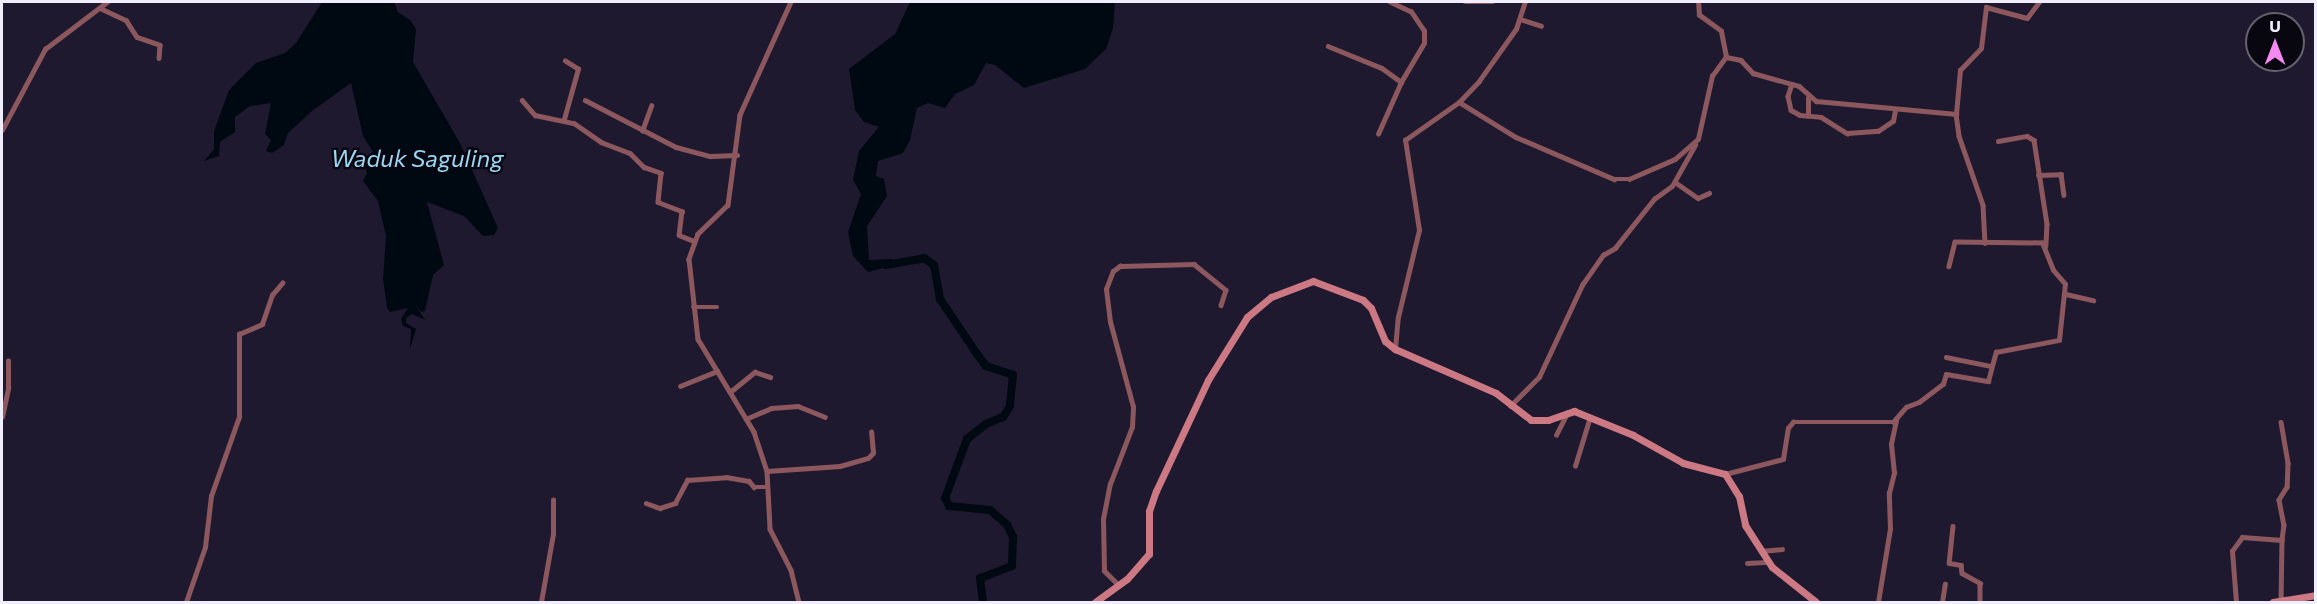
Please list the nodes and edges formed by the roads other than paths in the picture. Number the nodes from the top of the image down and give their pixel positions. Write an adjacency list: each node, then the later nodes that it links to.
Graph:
1 (107, 2): 10 (street)
2 (791, 2): 33 (street)
3 (1390, 2): 17 (street)
4 (1465, 2): 5 (street)
5 (1493, 2)
6 (1525, 2): 11 (street)
7 (1698, 2): 14 (street)
8 (2039, 2): 9 (street)
9 (1986, 4): 25 (street)
10 (100, 8): 15 (street); 28 (street)
11 (1520, 19): 12 (street); 22 (street)
12 (1541, 26)
13 (1328, 46): 17 (street)
14 (1726, 57): 18 (street); 32 (street)
15 (159, 58)
16 (565, 61): 27 (street)
17 (1401, 82): 30 (street)
18 (1792, 84): 19 (street); 26 (street)
19 (1809, 98): 24 (street); 26 (street)
20 (522, 100): 27 (street)
21 (585, 100): 29 (street)
22 (1459, 102): 32 (street); 48 (street)
23 (651, 106): 29 (street)
24 (1895, 111): 25 (street); 26 (street)
25 (1956, 114): 39 (street)
26 (1808, 116)
27 (564, 120): 38 (street)
28 (2, 130)
29 (642, 131): 33 (street)
30 (1378, 134)
31 (1998, 141): 34 (street)
32 (1695, 145): 35 (street)
33 (736, 155): 38 (street)
34 (2038, 175): 37 (street); 40 (street)
35 (1675, 182): 36 (street); 56 (street)
36 (1708, 193)
37 (2064, 195)
38 (694, 241): 46 (street)
39 (1985, 243): 40 (street); 41 (street)
40 (2046, 246): 43 (street)
41 (1949, 266)
42 (282, 283): 83 (street)
43 (2066, 294): 44 (street); 51 (street)
44 (2093, 300)
45 (1221, 305): 79 (street)
46 (693, 307): 47 (street); 52 (street)
47 (717, 307)
48 (1395, 350): 56 (main road); 79 (main road)
49 (1946, 357): 51 (street)
50 (8, 361): 58 (street)
51 (1991, 366): 62 (street)
52 (717, 371): 54 (street); 55 (street)
53 (770, 378): 55 (street)
54 (680, 386)
55 (730, 392): 61 (street)
56 (1510, 406): 57 (main road)
57 (1568, 411): 60 (main road); 65 (street)
58 (2, 417)
59 (825, 417): 61 (street)
60 (1590, 417): 66 (street); 68 (main road)
61 (748, 418): 67 (street)
62 (1896, 420): 68 (street); 88 (street)
63 (2281, 422): 73 (street)
64 (871, 432): 67 (street)
65 (1556, 435)
66 (1575, 466)
67 (767, 471): 69 (street)
68 (1725, 474): 75 (main road)
69 (767, 487): 71 (street); 85 (street)
70 (553, 500): 84 (street)
71 (646, 503)
72 (1953, 526): 90 (street)
73 (2282, 540): 82 (street); 91 (street)
74 (1782, 549): 75 (street)
75 (1761, 551): 76 (main road)
76 (1768, 562): 77 (street); 87 (main road)
77 (1747, 563)
78 (1945, 584): 89 (street)
79 (1119, 586): 86 (main road)
80 (2316, 595): 81 (main road)
81 (2291, 601): 82 (main road)
82 (2277, 602)
83 (186, 603)
84 (541, 603)
85 (799, 603)
86 (1095, 603)
87 (1816, 603)
88 (1878, 603)
89 (1942, 603)
90 (1980, 603)
91 (2236, 603)

